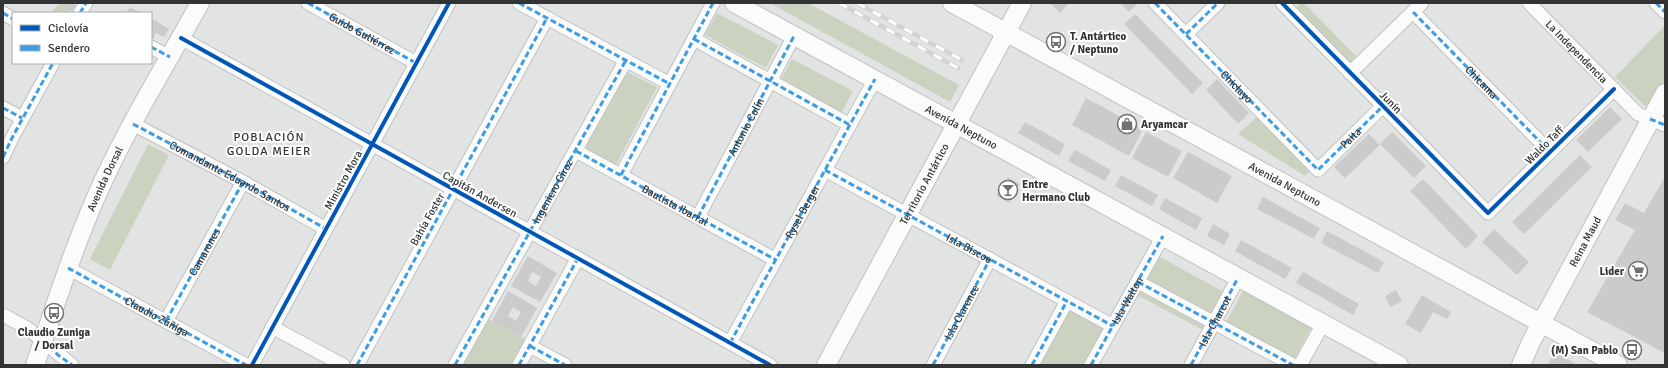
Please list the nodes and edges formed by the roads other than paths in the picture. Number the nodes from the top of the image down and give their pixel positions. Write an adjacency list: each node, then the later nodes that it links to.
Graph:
1 (200, 3): 22 (main road, Avenida Dorsal)
2 (308, 3): 27 (street, Guido Gutiérrez)
3 (449, 3): 27 (street, Ministro Mora)
4 (519, 3): 18 (street)
5 (713, 3): 23 (street)
6 (734, 3): 21 (main road, Avenida Neptuno)
7 (952, 3): 19 (main road, Avenida Neptuno)
8 (1022, 3): 19 (main road, Territorio Antártico)
9 (1155, 3): 20 (street, Chiclayo)
10 (1218, 3): 20 (street)
11 (1529, 3): 33 (street, La Independencia)
12 (1656, 3): 15 (street)
13 (1286, 4): 29 (street, Junín)
14 (1417, 7): 29 (street); 44 (street, Chicama)
15 (1665, 12)
16 (3, 13): 17 (street)
17 (12, 18)
18 (548, 18): 26 (street); 50 (street, Bahía Foster)
19 (1006, 32): 40 (main road, Territorio Antártico); 67 (main road, Avenida Neptuno)
20 (1186, 34): 47 (street, Chiclayo)
21 (794, 36): 30 (main road, Avenida Neptuno); 31 (street, Antonio Colín)
22 (181, 38): 25 (main road, Avenida Dorsal); 42 (street, Capitán Andersen)
23 (694, 39): 31 (street); 32 (street)
24 (152, 48): 25 (street)
25 (170, 57): 39 (main road, Avenida Dorsal)
26 (626, 60): 32 (street); 43 (street, Ingeniero Giroz)
27 (416, 63): 42 (street, Ministro Mora)
28 (52, 64): 37 (street)
29 (1350, 73): 35 (street, Junín)
30 (875, 79): 40 (main road, Avenida Neptuno); 41 (street, Rysel Berger)
31 (770, 81): 41 (street); 53 (street, Antonio Colín)
32 (670, 84): 48 (street)
33 (1614, 89): 38 (street, La Independencia); 44 (street, Waldo Taff)
34 (1665, 93): 38 (main road)
35 (1383, 106): 47 (street, Paita); 51 (street, Junín)
36 (3, 108): 37 (street)
37 (22, 118): 45 (street)
38 (1658, 122): 67 (main road, Reina Maud)
39 (133, 124): 49 (street, Comandante Eduardo Santos); 60 (main road, Avenida Dorsal)
40 (956, 124): 52 (main road, Territorio Antártico); 56 (main road, Avenida Neptuno)
41 (850, 125): 46 (street, Rysel Berger)
42 (372, 144): 50 (street, Capitán Andersen); 54 (street, Ministro Mora)
43 (576, 151): 48 (street, Bautista Ibarral); 55 (street, Ingeniero Giroz)
44 (1550, 152): 51 (street, Waldo Taff)
45 (3, 157)
46 (825, 170): 52 (street, Isla Biscoe); 59 (street, Rysel Berger)
47 (1318, 170)
48 (621, 175): 53 (street, Bautista Ibarral)
49 (243, 182): 54 (street, Comandante Eduardo Santos); 65 (street, Camarones)
50 (453, 190): 55 (street, Capitán Andersen); 79 (street, Bahía Foster)
51 (1488, 213)
52 (907, 215): 58 (street, Isla Biscoe); 84 (main road, Territorio Antártico)
53 (698, 217): 59 (street, Bautista Ibarral)
54 (326, 229): 70 (street, Ministro Mora)
55 (530, 232): 57 (street, Capitán Andersen); 80 (street, Ingeniero Giroz)
56 (1163, 236): 61 (main road, Avenida Neptuno); 62 (street, Isla Walton)
57 (578, 258): 72 (street, Capitán Andersen); 73 (street)
58 (990, 259): 63 (street, Isla Biscoe); 85 (street, Isla Clarence)
59 (776, 260): 72 (street, Rysel Berger)
60 (68, 268): 65 (street, Claudio Zúñiga); 71 (main road, Avenida Dorsal)
61 (1238, 278): 66 (street, Isla Charcot); 68 (main road, Avenida Neptuno)
62 (1138, 282): 66 (street); 69 (street, Isla Walton)
63 (1067, 301): 69 (street, Isla Biscoe); 86 (street)
64 (3, 315): 71 (street)
65 (166, 322): 76 (street, Claudio Zúñiga)
66 (1214, 322): 88 (street, Isla Charcot); 89 (street)
67 (1541, 323): 92 (main road, Reina Maud); 93 (main road, Avenida Neptuno)
68 (1323, 324): 90 (street); 91 (main road, Avenida Neptuno)
69 (1113, 326): 87 (street, Isla Walton)
70 (272, 327): 77 (street, Ministro Mora); 78 (street)
71 (43, 340): 74 (main road, Avenida Dorsal); 75 (street)
72 (730, 343): 83 (street, Capitán Andersen)
73 (530, 346): 81 (street); 82 (street)
74 (35, 365)
75 (72, 365)
76 (246, 365)
77 (252, 365)
78 (344, 365)
79 (357, 365)
80 (455, 365)
81 (519, 365)
82 (565, 365)
83 (770, 365)
84 (826, 365)
85 (932, 365)
86 (1032, 365)
87 (1091, 365)
88 (1191, 365)
89 (1293, 365)
90 (1300, 365)
91 (1399, 365)
92 (1521, 365)
93 (1618, 365)

